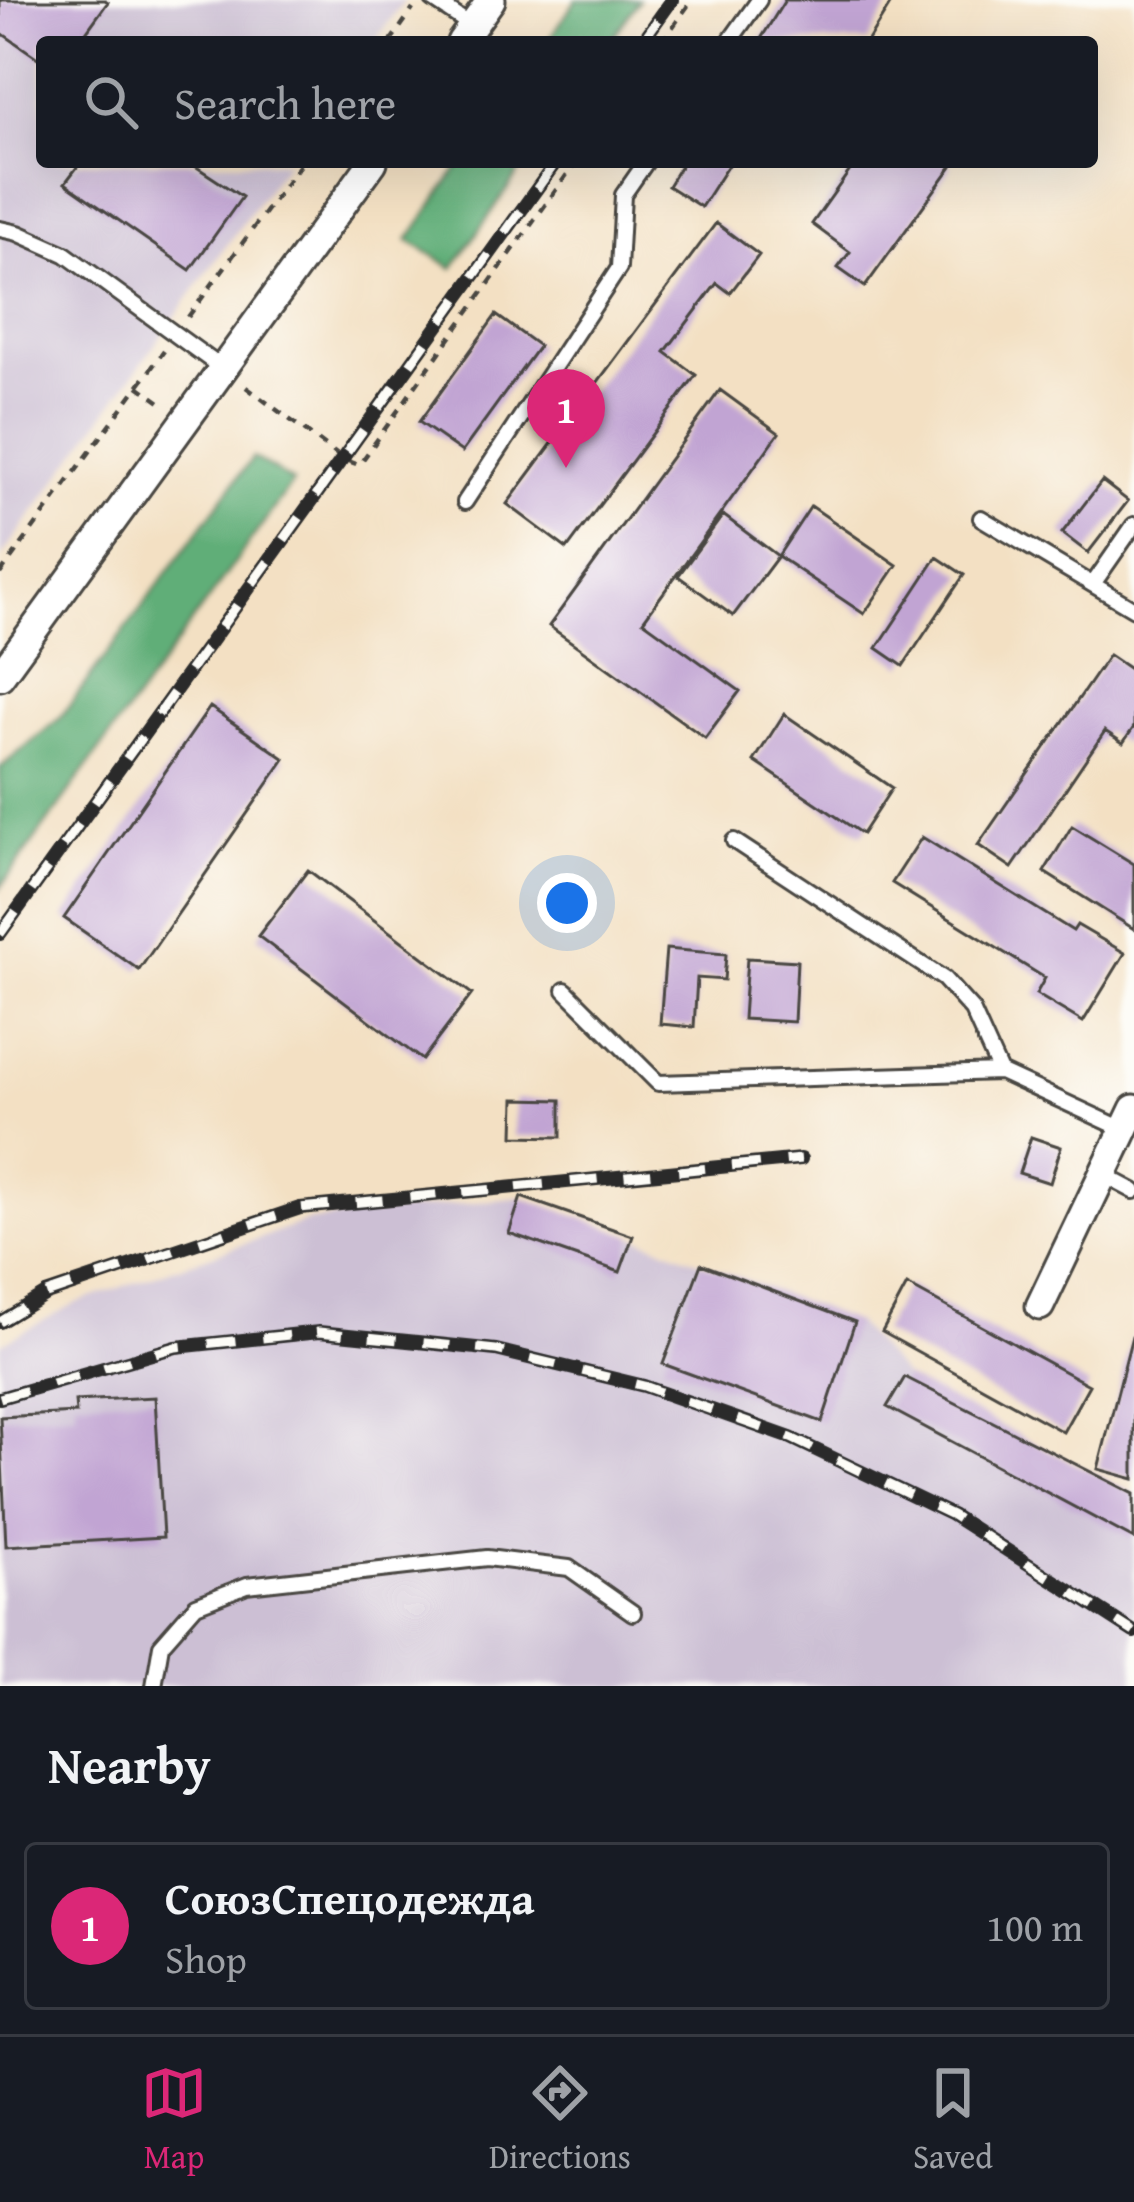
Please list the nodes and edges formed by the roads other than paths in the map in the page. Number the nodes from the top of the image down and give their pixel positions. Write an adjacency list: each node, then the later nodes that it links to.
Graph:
1 (433, 0): 4 (lane)
2 (491, 0): 4 (street)
3 (758, 0): 5 (lane)
4 (466, 34)
5 (733, 36)
6 (369, 168): 9 (street)
7 (642, 168): 10 (lane)
8 (0, 229): 9 (lane)
9 (232, 376): 15 (street)
10 (465, 502)
11 (981, 518): 13 (lane)
12 (1134, 525): 13 (lane)
13 (1093, 584): 14 (lane)
14 (1134, 609)
15 (0, 676)
16 (734, 841): 18 (lane)
17 (565, 990): 18 (lane)
18 (1000, 1072): 19 (lane)
19 (1129, 1119): 20 (street)
20 (1104, 1175): 21 (lane); 22 (street)
21 (1134, 1191)
22 (1040, 1306)
23 (633, 1612): 24 (lane)
24 (154, 1686)

